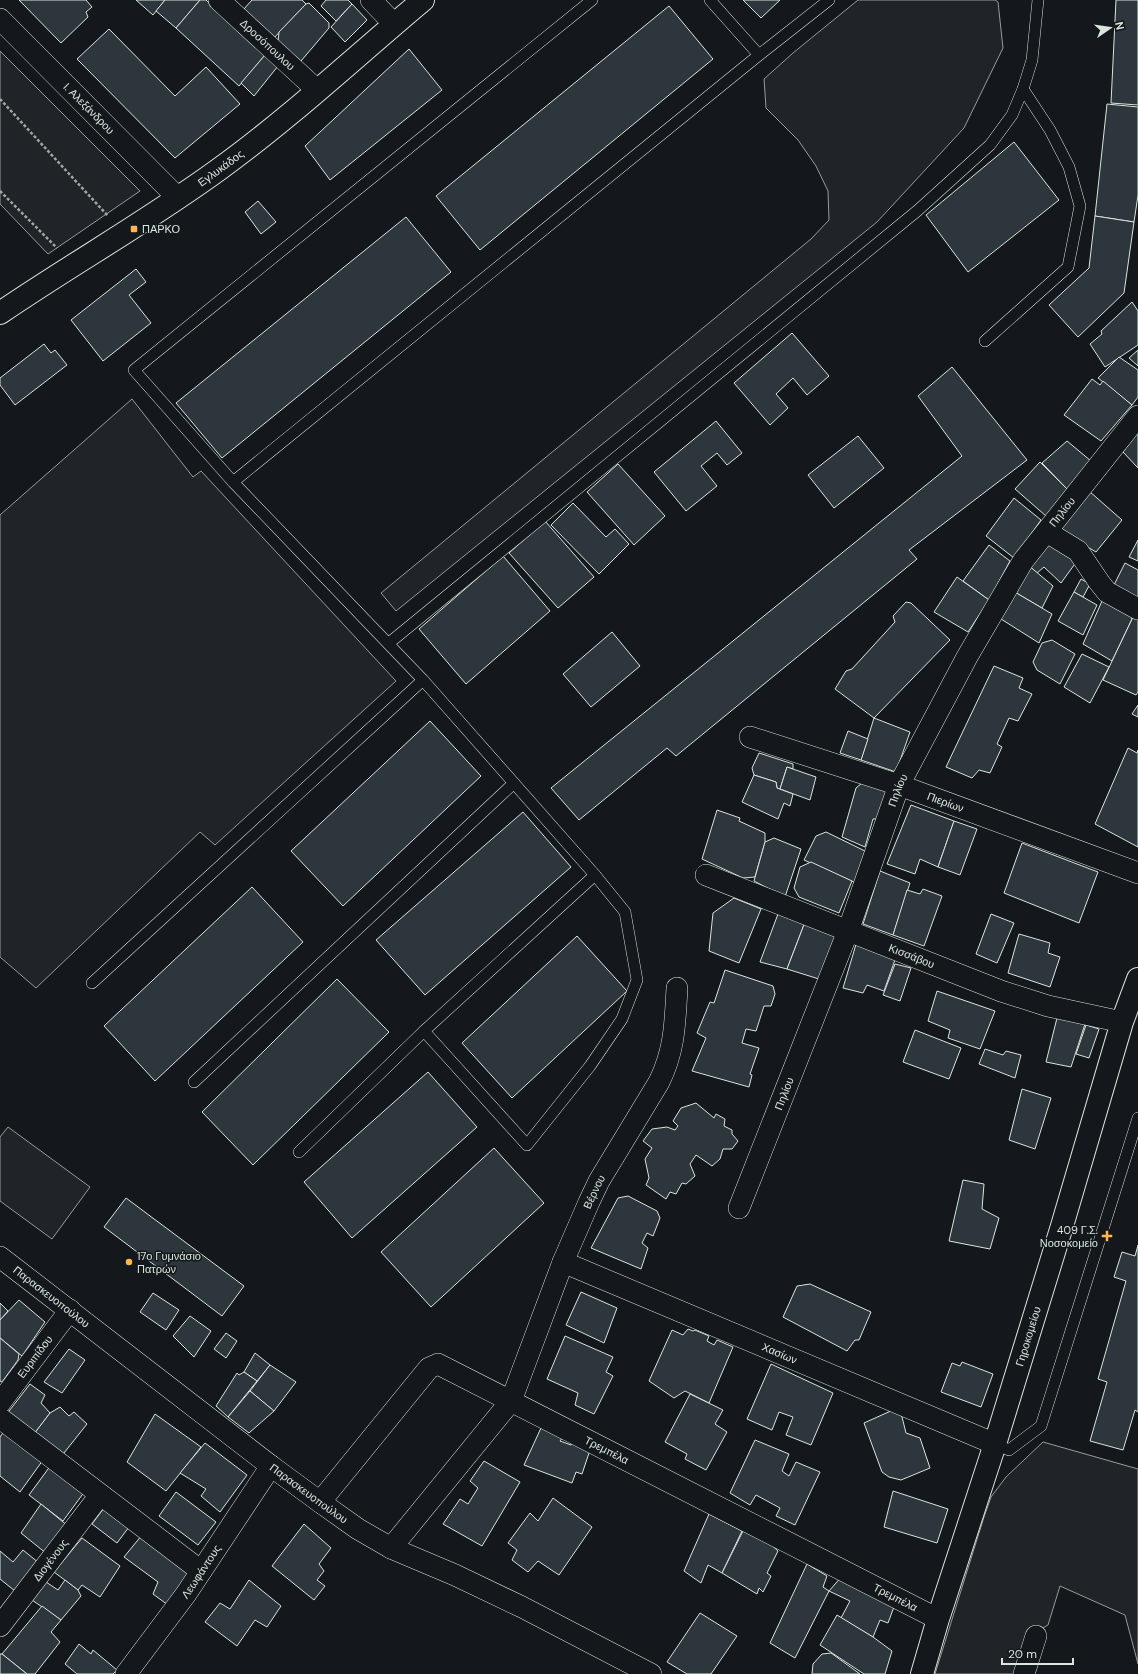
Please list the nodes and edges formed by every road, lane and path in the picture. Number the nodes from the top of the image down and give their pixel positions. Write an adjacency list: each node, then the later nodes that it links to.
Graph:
1 (219, 0): 12 (street, Δροσόπουλου)
2 (371, 0): 9 (street)
3 (423, 0): 9 (main road, Εγλυκάδος)
4 (592, 0): 21 (lane)
5 (710, 0): 10 (lane)
6 (829, 0): 10 (lane)
7 (1038, 0): 11 (lane)
8 (0, 19): 15 (street, Ι. Αλεξάνδρου)
9 (394, 24): 12 (main road, Εγλυκάδος)
10 (759, 55): 21 (lane)
11 (1023, 89): 19 (lane); 24 (lane)
12 (317, 90): 15 (main road, Εγλυκάδος)
13 (0, 99): 16 (path)
14 (0, 190): 17 (path)
15 (178, 198): 16 (main road, Εγλυκάδος)
16 (123, 233): 17 (main road, Εγλυκάδος)
17 (74, 265): 18 (main road, Εγλυκάδος)
18 (0, 313)
19 (986, 342)
20 (1138, 416): 22 (street, Πηλίου)
21 (233, 482): 24 (lane)
22 (1047, 532): 23 (street); 28 (street, Πηλίου)
23 (1138, 609)
24 (389, 643): 25 (lane)
25 (423, 680): 27 (lane); 33 (lane)
26 (750, 738): 28 (street, Πιερίων)
27 (514, 783): 31 (lane); 38 (lane)
28 (899, 785): 29 (street, Πιερίων); 32 (street, Πηλίου)
29 (1138, 873)
30 (706, 874): 32 (street, Κισσάβου)
31 (595, 875): 37 (lane); 37 (lane)
32 (848, 931): 36 (street, Κισσάβου); 41 (street, Πηλίου)
33 (92, 983)
34 (677, 988): 43 (street, Βέρνου)
35 (1136, 993): 36 (main road, Γηροκομείου)
36 (1122, 1022): 48 (main road, Γηροκομείου)
37 (424, 1031): 40 (lane)
38 (194, 1082)
39 (1138, 1118): 48 (lane)
40 (299, 1152)
41 (739, 1208)
42 (0, 1257): 44 (street, Παρασκευοπούλου)
43 (563, 1262): 45 (street, Βέρνου); 48 (street, Χασίων)
44 (70, 1310): 46 (street, Ευριπίδου); 49 (street, Παρασκευοπούλου)
45 (511, 1401): 51 (street, Τρεμπέλα); 52 (street, Βέρνου); 54 (street, Τρεμπέλα)
46 (0, 1402)
47 (0, 1418): 50 (street)
48 (995, 1444): 54 (main road, Γηροκομείου)
49 (271, 1466): 51 (street, Παρασκευοπούλου); 53 (street, Λεωφάντους)
50 (100, 1495): 53 (street); 55 (street, Διογένους)
51 (320, 1502): 52 (street, Παρασκευοπούλου)
52 (392, 1548): 58 (street, Παρασκευοπούλου)
53 (201, 1572): 57 (street, Λεωφάντους)
54 (938, 1619): 59 (main road, Γηροκομείου)
55 (0, 1626)
56 (1036, 1636): 60 (street)
57 (126, 1674)
58 (651, 1674)
59 (922, 1674)
60 (1024, 1674)

